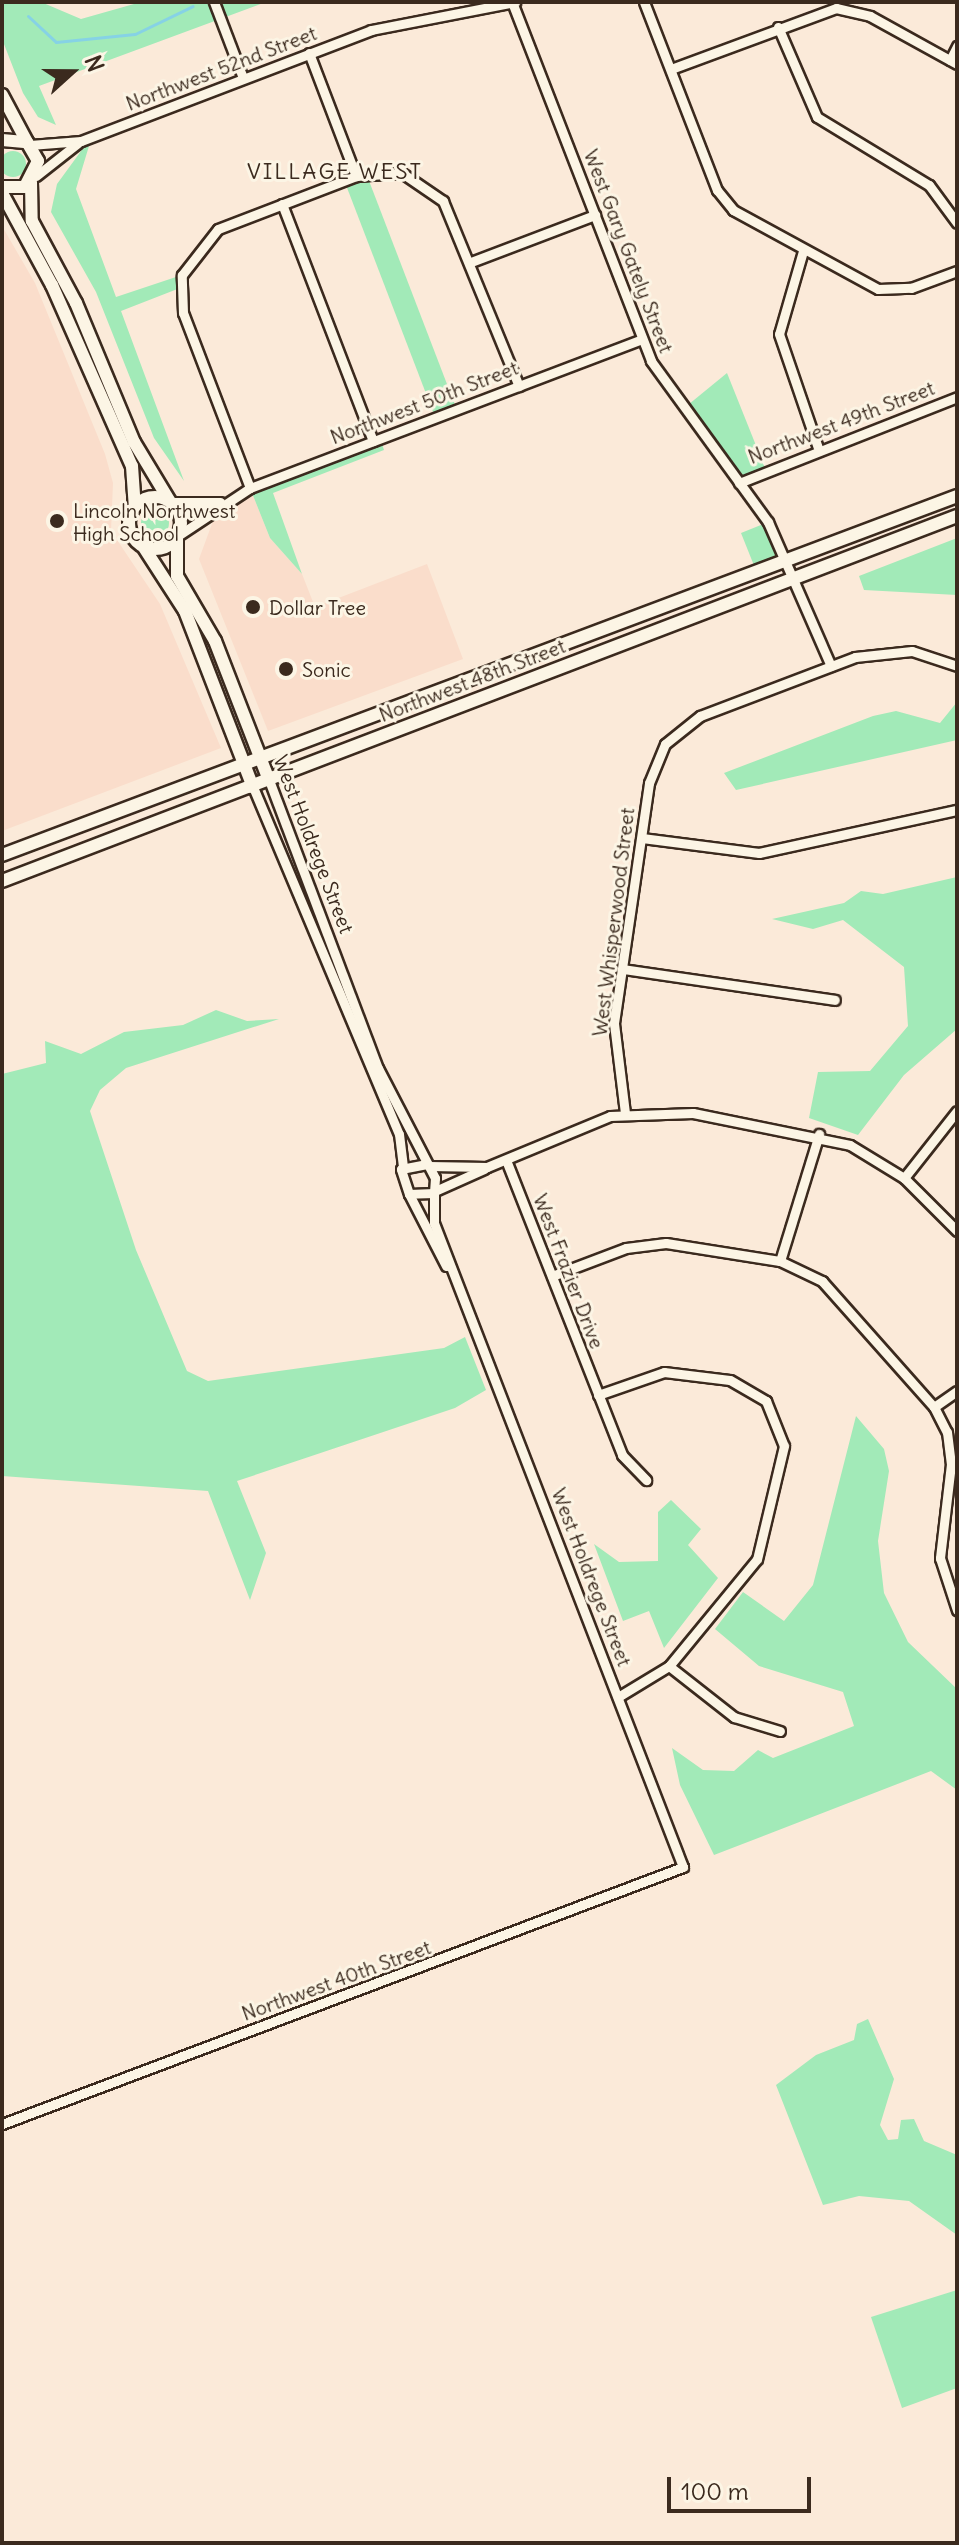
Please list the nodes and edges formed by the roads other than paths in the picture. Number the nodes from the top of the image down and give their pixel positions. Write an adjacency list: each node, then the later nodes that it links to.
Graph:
1 (214, 2): 9 (street)
2 (513, 2): 6 (street, Northwest 52nd Street); 18 (street, West Gary Gately Street)
3 (644, 2): 8 (street)
4 (778, 27): 7 (street); 8 (street); 19 (street)
5 (957, 46): 7 (street)
6 (309, 53): 9 (street, Northwest 52nd Street); 14 (street)
7 (953, 62)
8 (671, 69): 20 (street)
9 (243, 78): 12 (street, Northwest 52nd Street)
10 (2, 95): 13 (main road)
11 (2, 140): 13 (main road)
12 (81, 141): 13 (street, Northwest 52nd Street); 15 (street, Northwest 52nd Street)
13 (28, 144): 15 (main road)
14 (356, 176): 17 (street); 21 (street)
15 (33, 179): 16 (main road); 31 (main road)
16 (2, 190): 33 (main road)
17 (282, 204): 26 (street); 29 (street)
18 (595, 215): 21 (street); 23 (street, West Gary Gately Street)
19 (957, 223)
20 (803, 251): 22 (street); 27 (street)
21 (471, 262): 24 (street)
22 (957, 271)
23 (642, 339): 24 (street, Northwest 50th Street); 28 (street, West Gary Gately Street)
24 (519, 386): 26 (street, Northwest 50th Street)
25 (957, 397): 27 (street, Northwest 49th Street)
26 (373, 441): 29 (street, Northwest 50th Street)
27 (818, 448): 28 (street, Northwest 49th Street)
28 (739, 483): 37 (street, West Gary Gately Street)
29 (250, 488): 32 (street, Northwest 50th Street)
30 (957, 496): 37 (main road, Northwest 48th Street)
31 (171, 501): 32 (street, Northwest 50th Street); 33 (main road); 35 (main road)
32 (220, 502): 35 (street, Northwest 50th Street)
33 (135, 505): 36 (main road)
34 (957, 516): 38 (main road, Northwest 48th Street)
35 (178, 536): 36 (main road); 41 (main road, West Holdrege Street)
36 (143, 546): 42 (main road, West Holdrege Street)
37 (789, 560): 38 (street, West Gary Gately Street); 41 (main road, Northwest 48th Street)
38 (796, 578): 39 (street, West Gary Gately Street); 43 (main road, Northwest 48th Street)
39 (831, 666): 40 (street); 46 (street, West Whisperwood Street)
40 (957, 666)
41 (260, 757): 42 (main road, Northwest 48th Street); 43 (main road, West Holdrege Street)
42 (245, 763): 44 (main road, West Holdrege Street); 47 (main road, Northwest 48th Street)
43 (269, 780): 44 (main road, Northwest 48th Street); 55 (street, West Holdrege Street)
44 (253, 787): 48 (main road, Northwest 48th Street); 56 (street, West Holdrege Street)
45 (957, 810): 46 (street)
46 (642, 838): 49 (street, West Whisperwood Street)
47 (2, 855)
48 (2, 881)
49 (623, 969): 50 (street); 52 (street, West Whisperwood Street)
50 (835, 1000)
51 (957, 1111): 58 (street)
52 (625, 1113): 53 (street); 54 (street)
53 (819, 1134): 58 (street); 62 (street)
54 (506, 1160): 57 (street); 63 (street, West Frazier Drive)
55 (428, 1165): 56 (street); 57 (street); 59 (street, West Holdrege Street)
56 (403, 1167): 60 (street, West Holdrege Street)
57 (487, 1167): 59 (street)
58 (904, 1178): 61 (street)
59 (434, 1192): 60 (street); 64 (street, West Holdrege Street)
60 (409, 1194): 64 (street, West Holdrege Street)
61 (957, 1231)
62 (780, 1261): 63 (street); 67 (street)
63 (552, 1276): 66 (street, West Frazier Drive)
64 (463, 1301): 71 (street, West Holdrege Street)
65 (957, 1391): 67 (street)
66 (598, 1395): 68 (street, West Frazier Drive); 70 (street)
67 (934, 1407): 69 (street)
68 (646, 1480)
69 (957, 1610)
70 (669, 1666): 71 (street); 72 (street)
71 (618, 1697): 73 (street, West Holdrege Street)
72 (780, 1731)
73 (683, 1867): 74 (street, Northwest 40th Street)
74 (2, 2124)

